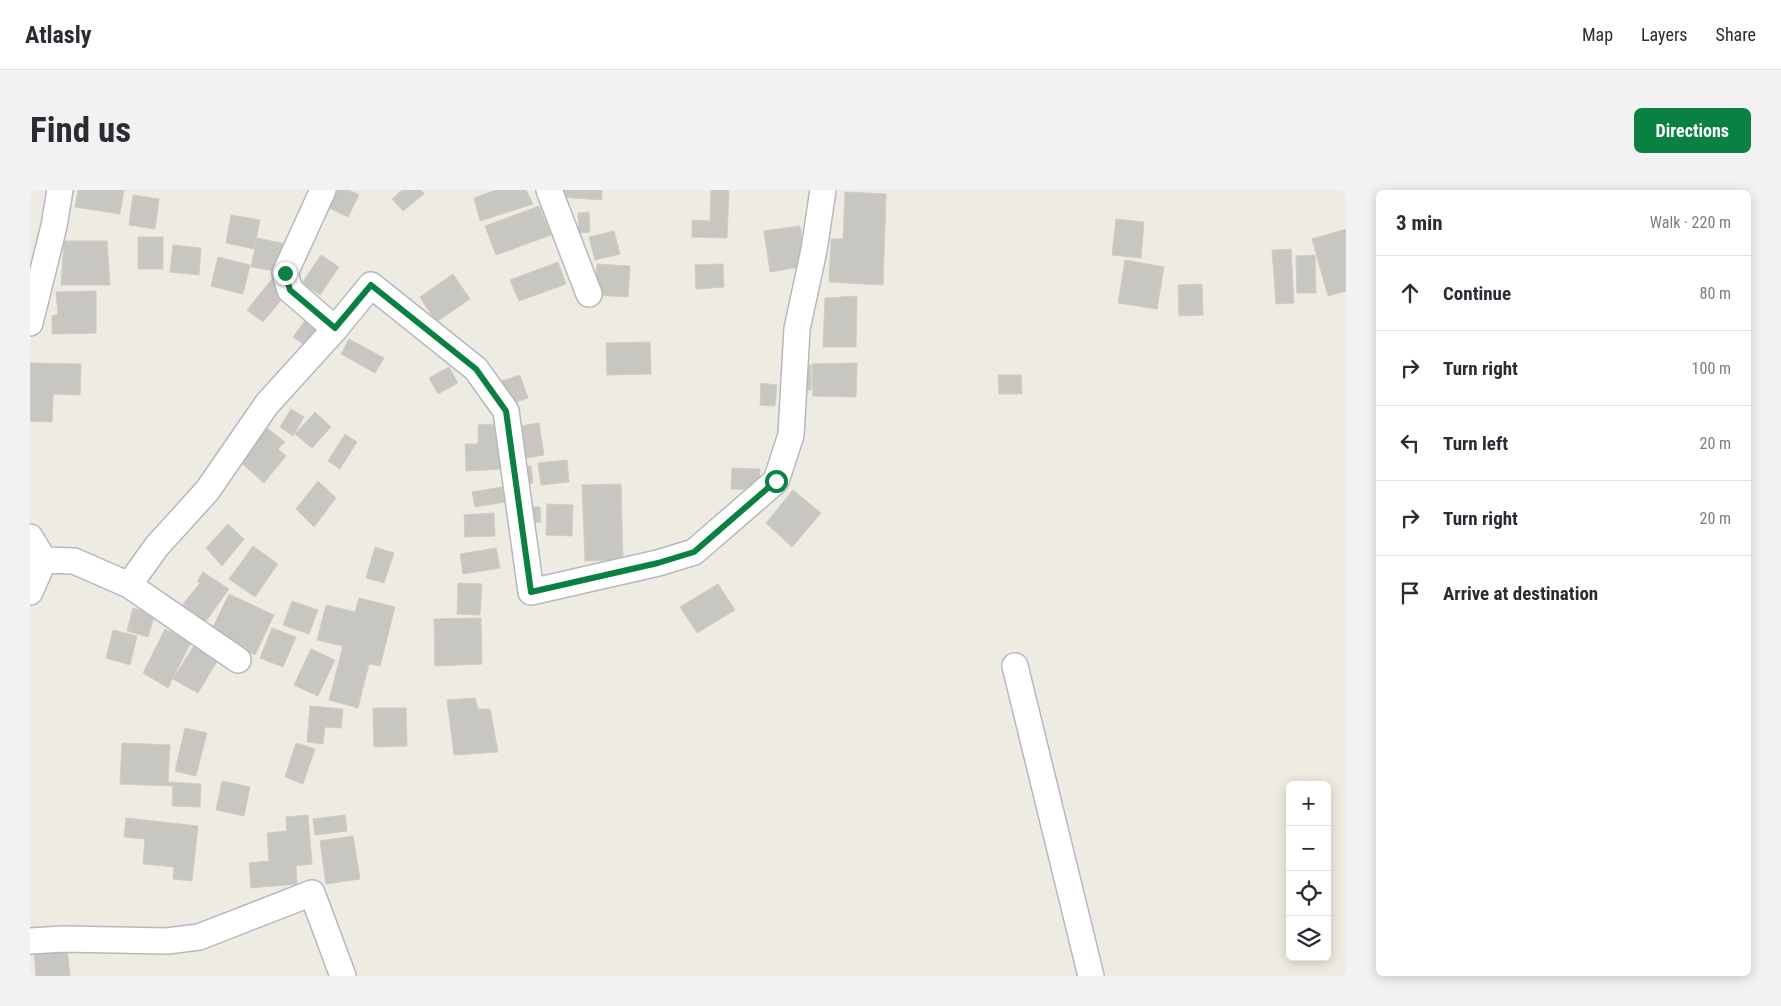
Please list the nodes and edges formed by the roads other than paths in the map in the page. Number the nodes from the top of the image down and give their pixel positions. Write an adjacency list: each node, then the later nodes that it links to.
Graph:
1 (60, 190): 6 (street)
2 (323, 190): 7 (street)
3 (549, 190): 5 (street)
4 (823, 190): 7 (street)
5 (589, 294)
6 (30, 323)
7 (335, 328): 10 (street)
8 (30, 537): 9 (street)
9 (44, 560): 10 (street); 11 (street)
10 (129, 585): 12 (street)
11 (30, 592)
12 (238, 660)
13 (1014, 666): 16 (street)
14 (30, 941): 15 (street)
15 (343, 976)
16 (1090, 976)

